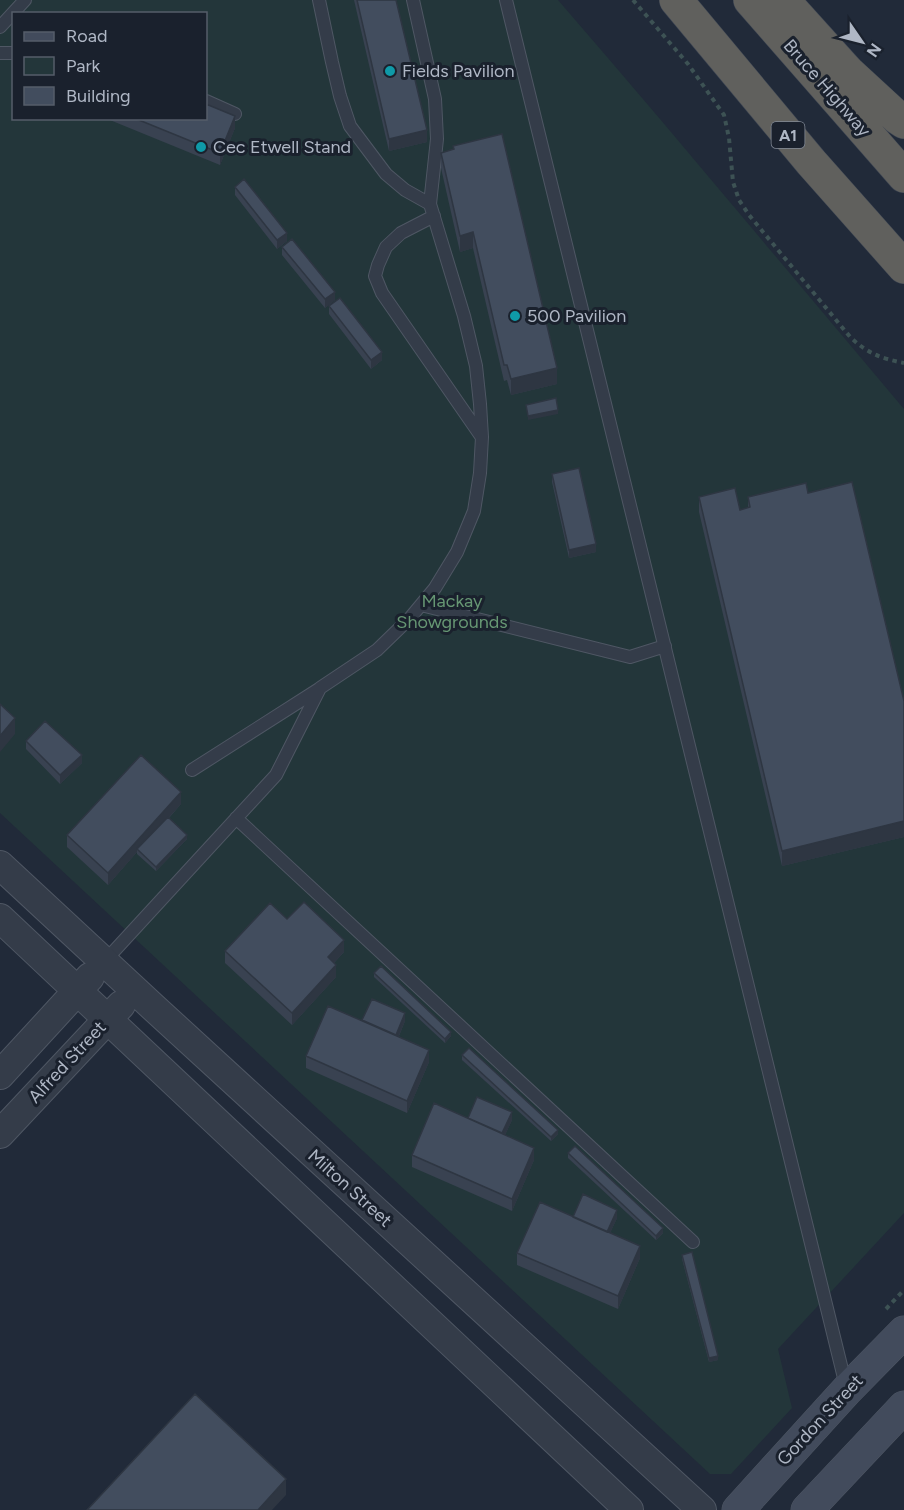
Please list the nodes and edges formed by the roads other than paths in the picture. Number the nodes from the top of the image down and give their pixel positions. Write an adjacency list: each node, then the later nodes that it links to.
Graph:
1 (25, 0): 8 (lane)
2 (319, 0): 15 (lane)
3 (412, 0): 15 (lane)
4 (506, 0): 20 (lane)
5 (676, 0): 17 (highway, A1)
6 (750, 0): 14 (highway, Bruce Highway)
7 (783, 0): 13 (highway)
8 (14, 12)
9 (12, 14): 10 (lane)
10 (0, 27)
11 (207, 101): 12 (lane)
12 (236, 114)
13 (904, 122)
14 (904, 176)
15 (430, 204): 16 (lane)
16 (434, 216): 18 (lane); 18 (lane)
17 (904, 267)
18 (482, 437): 19 (lane)
19 (421, 605): 20 (lane); 21 (lane)
20 (665, 646): 34 (lane)
21 (320, 688): 22 (lane); 23 (lane)
22 (192, 770)
23 (236, 818): 26 (lane); 32 (lane)
24 (0, 865): 26 (street, Milton Street)
25 (0, 918): 28 (street)
26 (104, 962): 27 (street, Milton Street); 28 (street)
27 (134, 990): 29 (street, Alfred Street); 37 (street, Milton Street)
28 (78, 991): 29 (street); 30 (street)
29 (108, 1019): 31 (street, Alfred Street); 36 (street)
30 (0, 1075)
31 (0, 1134)
32 (693, 1242)
33 (904, 1332): 34 (main road, Gordon Street)
34 (847, 1390): 38 (main road, Gordon Street)
35 (904, 1407): 39 (main road)
36 (629, 1510)
37 (702, 1510)
38 (738, 1510)
39 (807, 1510)

